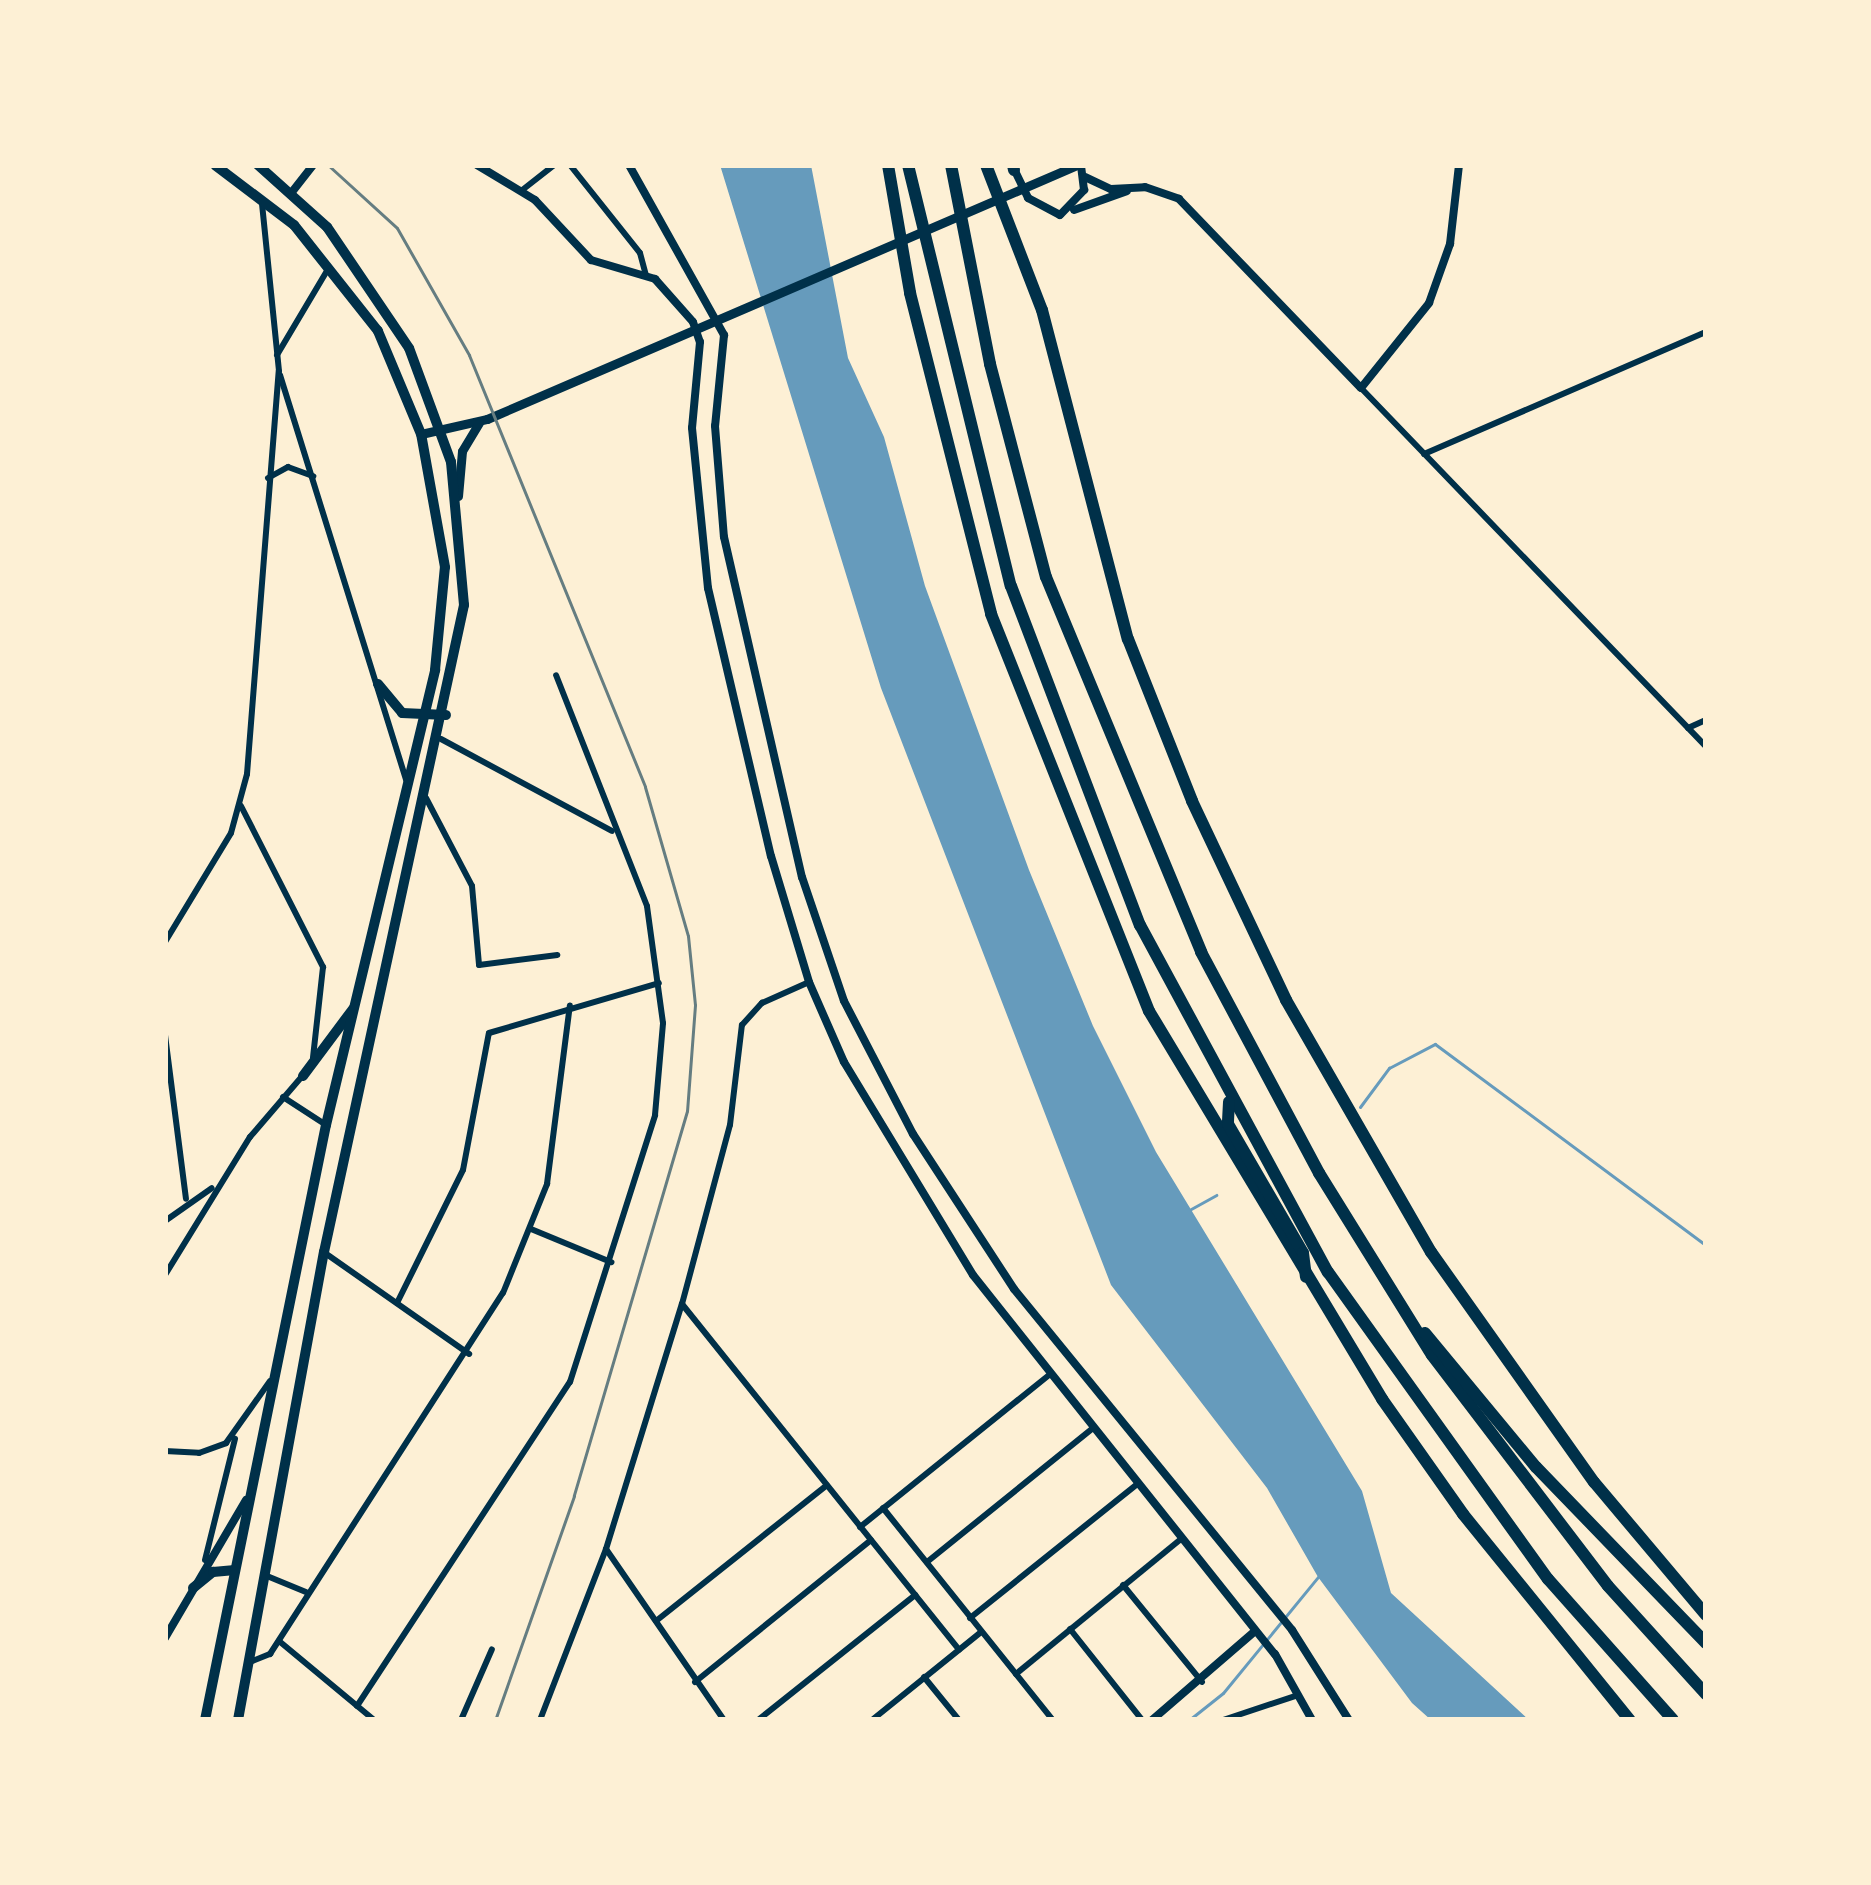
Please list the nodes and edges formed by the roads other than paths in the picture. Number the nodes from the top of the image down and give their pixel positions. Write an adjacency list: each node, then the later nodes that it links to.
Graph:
1 (214, 165): 19 (main road)
2 (258, 165): 16 (main road)
3 (313, 165): 16 (street)
4 (477, 165): 18 (street)
5 (554, 165): 18 (street)
6 (570, 165): 22 (street)
7 (629, 165): 123 (street)
8 (888, 165): 64 (highway)
9 (908, 165): 55 (highway)
10 (951, 165): 67 (highway)
11 (986, 165): 90 (highway)
12 (1079, 165): 15 (street); 27 (main road)
13 (1459, 165): 26 (street)
14 (1014, 167): 20 (street)
15 (1085, 177): 17 (street); 20 (street)
16 (295, 187): 28 (main road)
17 (1129, 189): 20 (street); 26 (street)
18 (521, 191): 22 (street)
19 (261, 196): 21 (main road); 24 (street)
20 (1072, 210)
21 (330, 266): 24 (street); 29 (main road)
22 (646, 275): 48 (street)
23 (1706, 332): 30 (street)
24 (277, 355): 25 (street)
25 (279, 371): 31 (street); 32 (street)
26 (1361, 388): 30 (street)
27 (484, 420): 28 (main road); 33 (main road)
28 (442, 428): 29 (main road); 33 (main road)
29 (421, 434): 37 (main road)
30 (1424, 454): 39 (street)
31 (313, 476): 32 (street); 35 (street)
32 (268, 478): 44 (street)
33 (458, 502): 36 (main road)
34 (556, 675): 45 (street)
35 (378, 684): 37 (main road); 42 (street)
36 (446, 715): 37 (main road); 40 (main road)
37 (423, 716): 42 (main road)
38 (1706, 720): 39 (street)
39 (1688, 728): 41 (street)
40 (441, 739): 43 (main road); 45 (street)
41 (1706, 747)
42 (408, 788): 50 (main road)
43 (426, 798): 47 (street); 61 (main road)
44 (241, 806): 46 (street); 53 (street)
45 (614, 832): 49 (street)
46 (165, 942)
47 (556, 955)
48 (809, 982): 66 (street); 69 (street)
49 (659, 983): 51 (street); 62 (street)
50 (358, 1001): 53 (main road); 56 (main road)
51 (569, 1005): 60 (street); 65 (street)
52 (165, 1036): 58 (street)
53 (303, 1076): 54 (street)
54 (284, 1097): 56 (street); 57 (street)
55 (1229, 1101): 64 (highway); 125 (highway)
56 (326, 1125): 70 (main road)
57 (216, 1187): 58 (street); 63 (street)
58 (186, 1199): 59 (street)
59 (165, 1221)
60 (531, 1229): 62 (street); 68 (street)
61 (324, 1252): 65 (street); 85 (main road)
62 (611, 1262): 108 (street)
63 (165, 1275)
64 (1306, 1283): 124 (highway)
65 (397, 1303): 68 (street)
66 (682, 1304): 74 (street); 81 (street)
67 (1402, 1308): 98 (highway); 106 (highway)
68 (469, 1354): 88 (street)
69 (1048, 1376): 71 (street); 77 (street)
70 (272, 1378): 72 (street); 76 (main road)
71 (1092, 1430): 75 (street); 83 (street)
72 (236, 1435): 73 (street); 82 (street)
73 (165, 1451)
74 (826, 1485): 78 (street); 92 (street)
75 (1136, 1485): 80 (street); 91 (street)
76 (249, 1496): 82 (street); 84 (main road)
77 (883, 1508): 78 (street); 83 (street)
78 (860, 1527): 79 (street)
79 (871, 1540): 89 (street); 104 (street)
80 (1180, 1540): 86 (street); 95 (street)
81 (606, 1549): 92 (street); 113 (street)
82 (205, 1560): 87 (street)
83 (926, 1562): 91 (street)
84 (235, 1570): 87 (main road); 109 (main road)
85 (267, 1576): 88 (street); 101 (main road)
86 (1123, 1585): 93 (street); 105 (street)
87 (193, 1588): 96 (street)
88 (306, 1592): 97 (street)
89 (914, 1594): 100 (street); 115 (street)
90 (1706, 1615)
91 (970, 1618): 94 (street)
92 (656, 1622): 104 (street)
93 (1070, 1629): 102 (street); 119 (street)
94 (981, 1631): 100 (street); 102 (street)
95 (1258, 1633): 105 (street); 107 (street)
96 (165, 1638)
97 (279, 1641): 101 (street); 108 (street)
98 (1706, 1643)
99 (491, 1649): 112 (street)
100 (959, 1650): 103 (street)
101 (250, 1662): 110 (main road)
102 (1016, 1674): 118 (street)
103 (924, 1677): 116 (street); 117 (street)
104 (694, 1682): 114 (street)
105 (1202, 1682): 120 (street)
106 (1706, 1694)
107 (1298, 1695): 121 (street); 122 (street)
108 (356, 1706): 111 (street)
109 (205, 1720)
110 (238, 1720)
111 (374, 1720)
112 (460, 1720)
113 (540, 1720)
114 (724, 1720)
115 (758, 1720)
116 (872, 1720)
117 (959, 1720)
118 (1053, 1720)
119 (1142, 1720)
120 (1152, 1720)
121 (1223, 1720)
122 (1312, 1720)
123 (1349, 1720)
124 (1630, 1720)
125 (1673, 1720)

